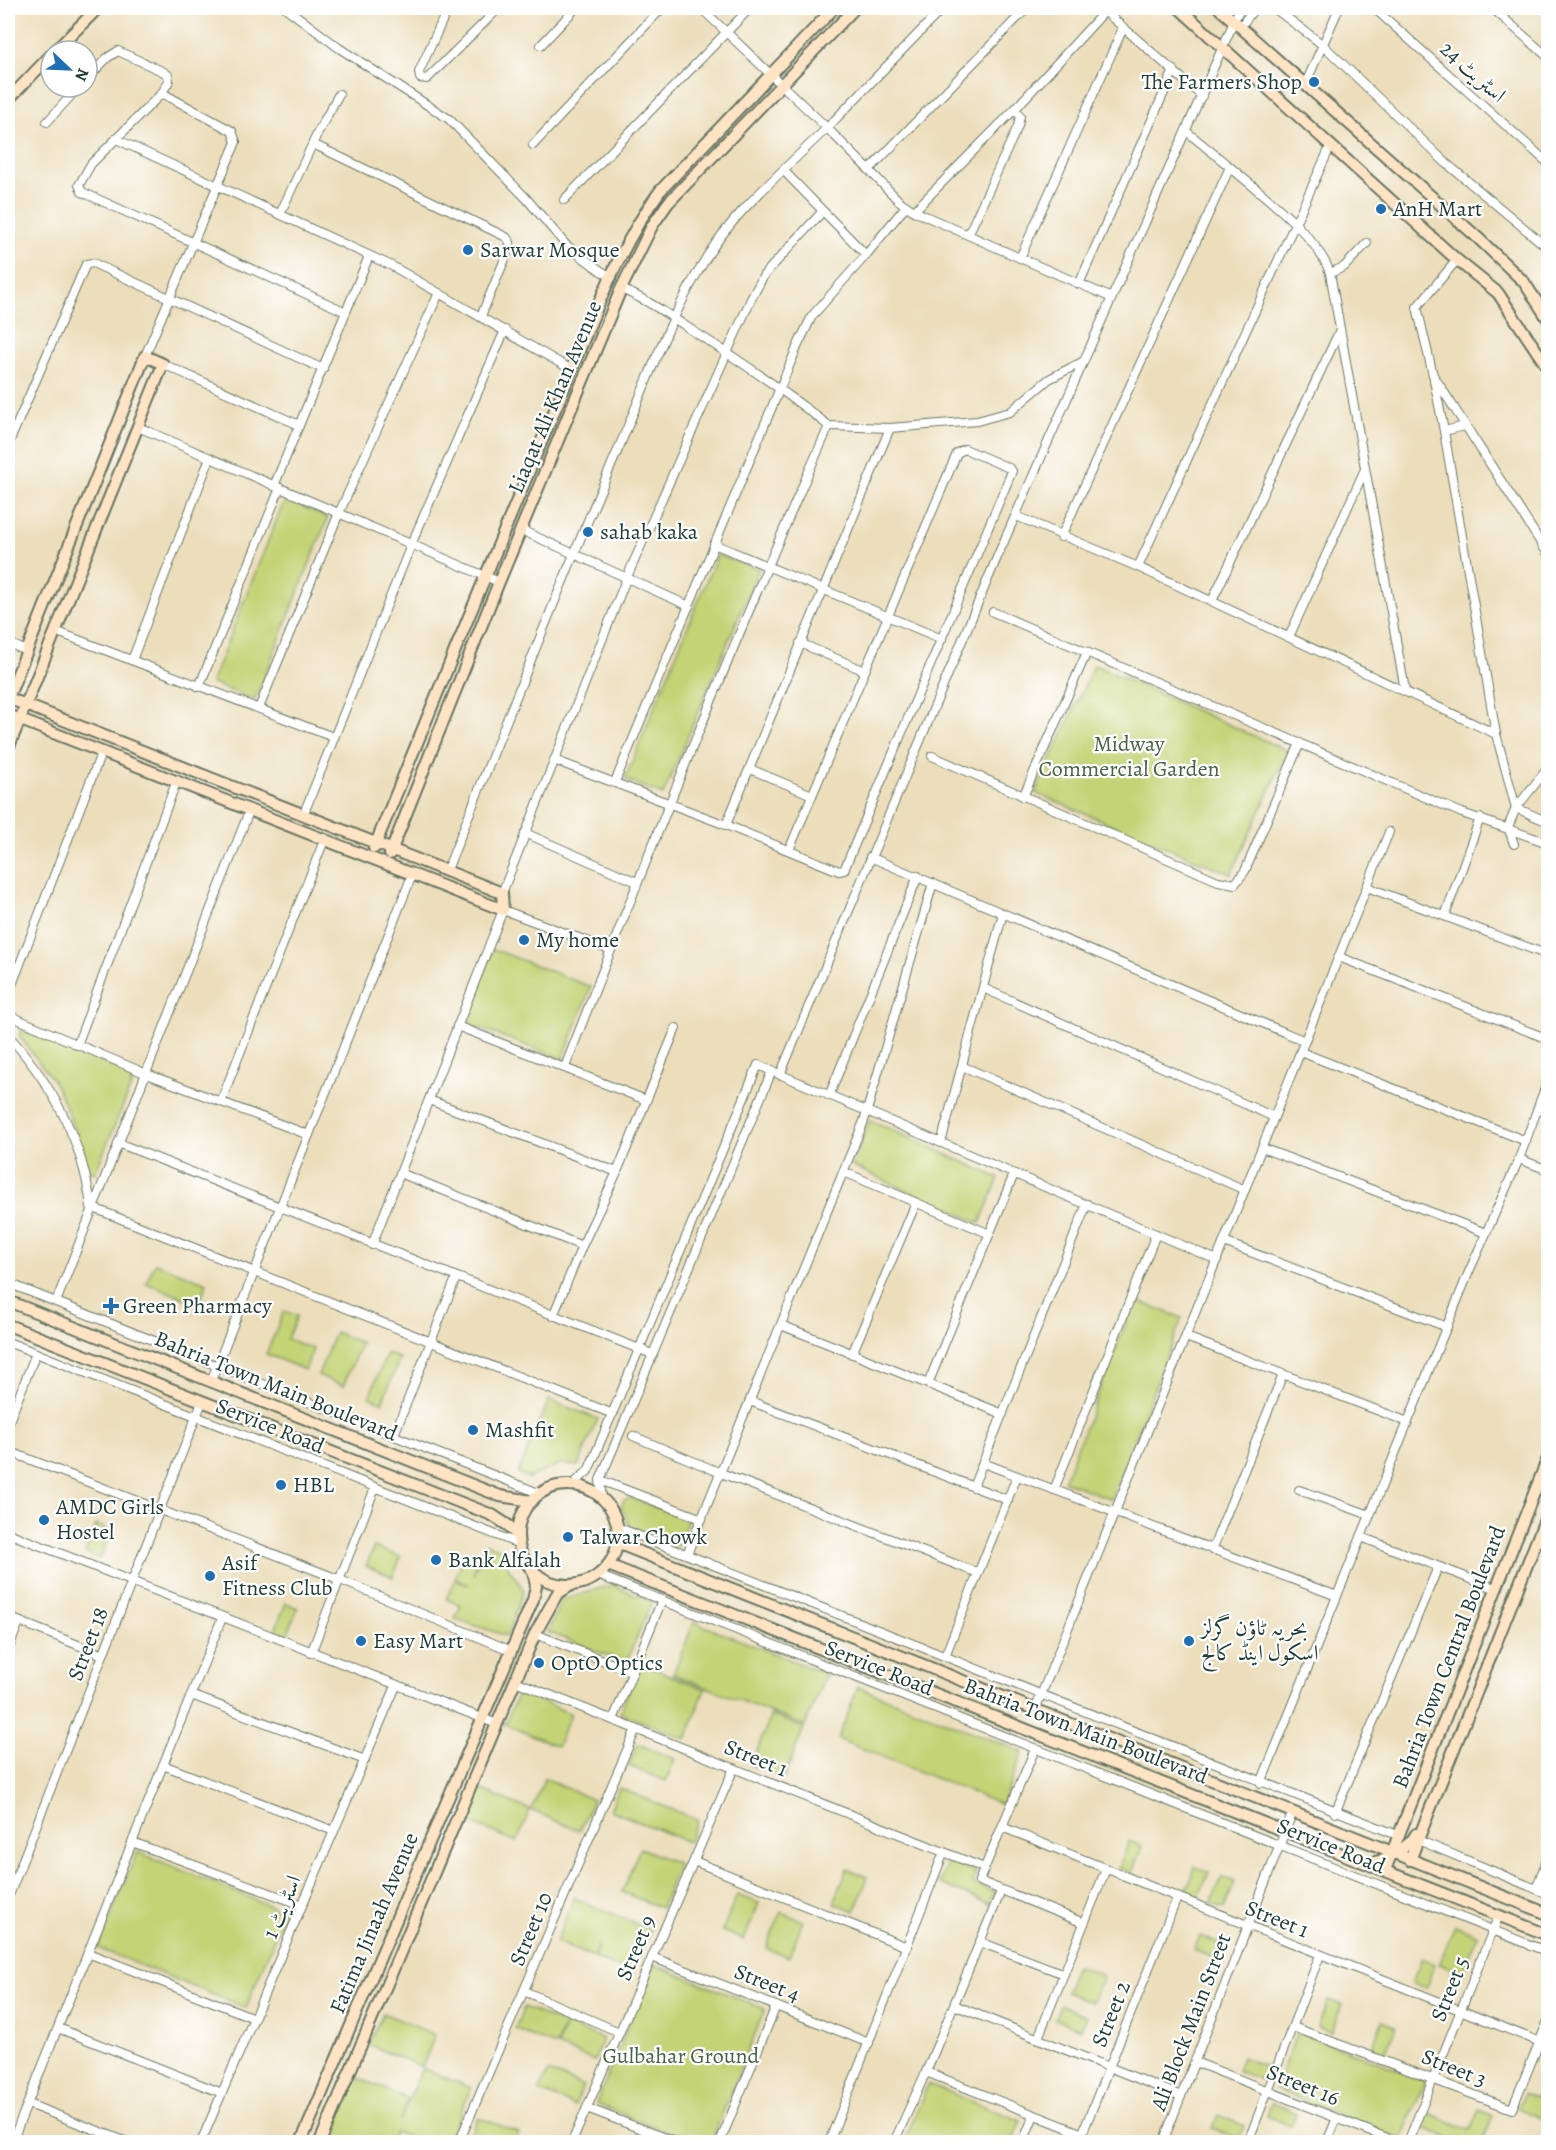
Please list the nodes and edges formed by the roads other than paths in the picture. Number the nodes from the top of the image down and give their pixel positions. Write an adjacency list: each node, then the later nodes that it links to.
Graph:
1 (98, 8): 25 (street)
2 (286, 8): 69 (street)
3 (448, 8): 4 (street)
4 (497, 8)
5 (576, 8): 26 (street)
6 (662, 8): 47 (street)
7 (701, 8): 24 (street)
8 (750, 8): 24 (street)
9 (834, 8): 33 (street, Liaqat Ali Khan Avenue)
10 (855, 8): 34 (street, Liaqat Ali Khan Avenue)
11 (943, 8): 43 (street)
12 (1027, 8): 52 (street)
13 (1179, 8): 28 (street)
14 (1219, 8): 22 (street)
15 (1240, 8): 22 (street)
16 (1255, 8): 22 (street)
17 (1274, 8): 27 (street)
18 (1339, 8): 27 (street)
19 (1374, 8): 49 (street, اسٹریٹ 24)
20 (1492, 8): 29 (street)
21 (1103, 9): 23 (street); 41 (street)
22 (1237, 24): 28 (street); 35 (street)
23 (1123, 27): 32 (street); 66 (street)
24 (726, 33): 33 (street); 54 (street)
25 (67, 39)
26 (541, 45)
27 (1323, 45): 35 (street); 63 (street)
28 (1223, 49): 38 (street); 48 (street)
29 (1547, 53)
30 (99, 67): 36 (street)
31 (39, 68): 40 (street)
32 (1174, 70): 38 (street); 70 (street)
33 (770, 74): 34 (street); 69 (street, Liaqat Ali Khan Avenue)
34 (781, 84): 43 (street); 71 (street, Liaqat Ali Khan Avenue)
35 (1305, 85): 78 (street)
36 (162, 93): 45 (street); 53 (street)
37 (339, 94): 46 (street)
38 (1202, 96): 44 (street)
39 (68, 99): 42 (street)
40 (8, 100)
41 (1015, 109): 56 (street); 60 (street)
42 (47, 122)
43 (827, 128): 51 (street); 52 (street)
44 (1186, 131): 50 (street); 74 (street)
45 (116, 139): 53 (street); 62 (street)
46 (313, 144): 58 (street); 76 (street)
47 (532, 145)
48 (1331, 145): 59 (street); 67 (street)
49 (1548, 163)
50 (1230, 167): 59 (street); 105 (street)
51 (783, 170): 57 (street); 77 (street)
52 (869, 170): 55 (street)
53 (218, 185): 58 (street); 62 (street)
54 (564, 200)
55 (906, 206): 56 (street); 64 (street)
56 (914, 210): 60 (street)
57 (822, 212): 64 (street); 81 (street)
58 (280, 214): 65 (street)
59 (1294, 225): 68 (street); 111 (street)
60 (968, 235): 66 (street)
61 (1367, 243): 68 (street)
62 (194, 244): 73 (street); 75 (street)
63 (1548, 248)
64 (866, 255): 89 (street)
65 (369, 256): 72 (street); 75 (street)
66 (1020, 258): 70 (street)
67 (1457, 260): 85 (street); 88 (street)
68 (1330, 273): 80 (street)
69 (612, 276): 87 (street, Liaqat Ali Khan Avenue)
70 (1079, 284): 74 (street)
71 (621, 288): 77 (street); 91 (street, Liaqat Ali Khan Avenue)
72 (439, 293): 76 (street); 102 (street)
73 (170, 298): 82 (street); 86 (street); 98 (street)
74 (1112, 298): 83 (street)
75 (346, 312): 86 (street)
76 (481, 316): 79 (street)
77 (675, 319): 81 (street); 108 (street)
78 (1548, 319)
79 (505, 330): 87 (street); 107 (street)
80 (1340, 330): 100 (street); 116 (street)
81 (727, 352): 89 (street); 113 (street)
82 (145, 356): 84 (street); 125 (street)
83 (1084, 361): 96 (street); 103 (street)
84 (163, 364): 92 (street); 95 (street)
85 (1548, 368)
86 (323, 369): 92 (street)
87 (572, 370): 90 (street, Liaqat Ali Khan Avenue)
88 (1433, 375): 94 (street); 97 (street)
89 (779, 387): 93 (street); 106 (street)
90 (555, 409): 91 (street); 112 (street, Liaqat Ali Khan Avenue)
91 (569, 414): 104 (street, Liaqat Ali Khan Avenue)
92 (299, 425): 101 (street)
93 (828, 426): 96 (street); 110 (street)
94 (1465, 426): 97 (street); 109 (street)
95 (138, 427): 99 (street); 120 (street)
96 (890, 428): 115 (street)
97 (1444, 431): 136 (street)
98 (8, 445)
99 (210, 458): 101 (street); 127 (street)
100 (1365, 469): 121 (street); 130 (street)
101 (277, 487): 102 (street); 129 (street)
102 (339, 513): 107 (street); 133 (street)
103 (1016, 516): 105 (street); 166 (street)
104 (521, 530): 108 (street); 114 (street, Liaqat Ali Khan Avenue)
105 (1061, 537): 111 (street)
106 (714, 544): 110 (street); 117 (street)
107 (411, 545): 112 (street); 137 (street)
108 (574, 553): 113 (street); 168 (street)
109 (1548, 554)
110 (766, 566): 115 (street); 149 (street)
111 (1138, 567): 116 (street)
112 (484, 576): 114 (street); 160 (street, Liaqat Ali Khan Avenue)
113 (627, 577): 117 (street); 142 (street)
114 (499, 582): 163 (street, Liaqat Ali Khan Avenue)
115 (822, 590): 119 (street); 124 (street)
116 (1212, 601): 121 (street)
117 (688, 606): 146 (street)
118 (993, 612): 126 (street)
119 (887, 617): 122 (street); 122 (street); 128 (street)
120 (55, 631): 127 (street); 132 (street)
121 (1289, 637): 130 (street)
122 (942, 639): 164 (street)
123 (8, 643): 125 (street)
124 (800, 644): 128 (street); 144 (street)
125 (27, 651): 131 (street)
126 (1087, 652): 138 (street); 148 (street)
127 (132, 660): 129 (street)
128 (865, 671): 147 (street)
129 (199, 687): 133 (street)
130 (1406, 690): 136 (street)
131 (8, 698): 132 (street)
132 (25, 704): 135 (street); 152 (street)
133 (259, 708): 137 (street)
134 (8, 715): 135 (street)
135 (19, 720): 139 (street); 140 (street)
136 (1496, 734): 150 (street)
137 (333, 737): 152 (street)
138 (1300, 743): 148 (street); 153 (street)
139 (8, 749)
140 (102, 751): 145 (street); 182 (street)
141 (932, 756): 148 (street)
142 (554, 760): 146 (street); 158 (street)
143 (1548, 768): 150 (street)
144 (750, 769): 147 (street); 155 (street)
145 (177, 780): 151 (street); 189 (street)
146 (615, 783): 149 (street)
147 (812, 795): 164 (street)
148 (1023, 797)
149 (670, 804): 155 (street); 171 (street)
150 (1516, 808): 154 (street); 156 (street)
151 (250, 809): 159 (street); 194 (street)
152 (304, 813): 160 (street)
153 (1480, 818): 156 (street); 177 (street)
154 (1548, 822)
155 (726, 825): 164 (street)
156 (1508, 827): 161 (street); 162 (street)
157 (1389, 832): 173 (street)
158 (525, 833): 171 (street); 174 (street)
159 (325, 838): 165 (street); 199 (street)
160 (377, 842): 163 (street); 165 (street, Liaqat Ali Khan Avenue)
161 (1548, 843)
162 (1514, 844)
163 (392, 849): 167 (street, Liaqat Ali Khan Avenue); 168 (street)
164 (789, 850)
165 (371, 856): 167 (street)
166 (870, 857): 170 (street); 193 (street)
167 (387, 863): 169 (street)
168 (447, 870): 174 (street)
169 (413, 873): 175 (street); 202 (street)
170 (918, 876): 172 (street); 196 (street)
171 (637, 882): 178 (street)
172 (933, 883): 176 (street); 200 (street)
173 (1367, 887): 177 (street); 180 (street)
174 (502, 893): 175 (street)
175 (502, 910): 178 (street); 184 (street)
176 (1003, 913): 181 (street); 188 (street)
177 (1445, 916): 179 (street)
178 (610, 950): 192 (street)
179 (1548, 955)
180 (1339, 957): 187 (street); 188 (street)
181 (983, 988): 191 (street); 201 (street)
182 (8, 995)
183 (8, 1015): 189 (street)
184 (457, 1026): 192 (street); 197 (street)
185 (675, 1028): 198 (street)
186 (8, 1035): 216 (street)
187 (1548, 1039)
188 (1305, 1041): 190 (street)
189 (77, 1045): 194 (street)
190 (1300, 1052): 201 (street); 203 (street)
191 (962, 1066): 205 (street); 213 (street)
192 (565, 1067): 198 (street)
193 (776, 1073): 196 (street); 237 (street); 239 (street)
194 (147, 1074): 199 (street); 204 (street)
195 (1548, 1080): 203 (street)
196 (829, 1096): 200 (street)
197 (429, 1100): 209 (street); 211 (street)
198 (646, 1100): 209 (street)
199 (221, 1101): 202 (street)
200 (867, 1112): 205 (street); 210 (street)
201 (1274, 1117): 206 (street)
202 (309, 1135): 217 (street)
203 (1526, 1141): 207 (street)
204 (118, 1143): 216 (street); 217 (street)
205 (941, 1143): 212 (street)
206 (1262, 1148): 213 (street); 218 (street)
207 (1519, 1159): 208 (street); 218 (street)
208 (1548, 1170)
209 (617, 1172): 223 (street)
210 (844, 1172): 214 (street); 232 (street)
211 (400, 1173): 222 (street); 223 (street)
212 (1014, 1174): 215 (street); 219 (street)
213 (1245, 1190): 221 (street)
214 (916, 1203): 219 (street); 240 (street)
215 (1087, 1204): 220 (street); 248 (street)
216 (91, 1207): 225 (street); 229 (street)
217 (279, 1209): 222 (street); 225 (street)
218 (1486, 1233): 233 (street)
219 (990, 1234): 244 (street)
220 (1156, 1234): 224 (street); 263 (street)
221 (1224, 1242): 224 (street); 233 (street)
222 (372, 1245): 226 (street)
223 (582, 1246): 230 (street)
224 (1217, 1260): 234 (street)
225 (255, 1271): 236 (street); 241 (street)
226 (456, 1278): 230 (street); 236 (street)
227 (8, 1283): 229 (street, Service Road)
228 (8, 1301): 243 (street, Bahria Town Main Boulevard)
229 (56, 1302): 241 (street, Service Road)
230 (553, 1316): 237 (street)
231 (8, 1325): 246 (street, Bahria Town Main Boulevard)
232 (782, 1325): 240 (street); 245 (street)
233 (1447, 1327): 250 (street)
234 (1186, 1337): 242 (street); 271 (street)
235 (8, 1342): 238 (street, Service Road)
236 (431, 1342): 247 (street); 252 (street)
237 (639, 1350): 239 (street); 247 (street)
238 (36, 1353): 249 (street, Service Road); 251 (street)
239 (652, 1354): 259 (street)
240 (852, 1354): 244 (street)
241 (217, 1366): 243 (street); 252 (street, Service Road)
242 (1283, 1374): 250 (street); 279 (street)
243 (211, 1381): 268 (street, Bahria Town Main Boulevard)
244 (928, 1384): 248 (street)
245 (750, 1401): 257 (street); 261 (street)
246 (202, 1402): 249 (street, Street 18); 277 (street, Bahria Town Main Boulevard)
247 (613, 1414): 260 (street)
248 (1003, 1414): 256 (street)
249 (197, 1416): 262 (street, Service Road); 269 (street, Street 18)
250 (1408, 1422): 272 (street)
251 (8, 1424)
252 (394, 1435): 265 (street, Service Road)
253 (633, 1436): 257 (street)
254 (8, 1451): 269 (street)
255 (1548, 1458): 289 (street, Bahria Town Central Boulevard)
256 (983, 1463): 258 (street); 261 (street)
257 (721, 1473): 273 (street); 284 (street)
258 (1017, 1476): 263 (street); 267 (street)
259 (600, 1480): 266 (street); 273 (street)
260 (571, 1486): 265 (street); 266 (street)
261 (973, 1487): 267 (street)
262 (375, 1488): 277 (street, Service Road); 286 (street)
263 (1054, 1490): 271 (street)
264 (1299, 1490): 272 (street)
265 (541, 1494): 268 (street)
266 (602, 1499): 274 (street)
267 (1008, 1500): 284 (street)
268 (531, 1501): 277 (street)
269 (160, 1511): 286 (street); 287 (street, Street 18)
270 (1548, 1512): 318 (street, Bahria Town Central Boulevard)
271 (1115, 1514): 279 (street); 304 (street)
272 (1370, 1515): 276 (street)
273 (702, 1519): 280 (street)
274 (617, 1527): 278 (street); 280 (street)
275 (8, 1533): 287 (street)
276 (1361, 1537): 282 (street); 290 (street)
277 (518, 1541): 283 (street)
278 (617, 1543): 281 (street); 306 (street, Bahria Town Main Boulevard)
279 (1212, 1550): 290 (street)
280 (687, 1554): 300 (street)
281 (608, 1565): 285 (street); 311 (street, Bahria Town Main Boulevard)
282 (1438, 1567): 289 (street); 321 (street)
283 (533, 1571): 288 (street); 297 (street, Fatima Jinaah Avenue)
284 (978, 1573): 300 (street)
285 (598, 1575): 288 (street); 291 (street, Service Road)
286 (338, 1580): 297 (street); 298 (street)
287 (131, 1582): 293 (street); 299 (street, Street 18)
288 (571, 1585): 295 (street, Fatima Jinaah Avenue)
289 (1497, 1589): 326 (street, Bahria Town Central Boulevard)
290 (1337, 1596): 317 (street)
291 (662, 1600): 301 (street); 312 (street, Service Road)
292 (8, 1617): 294 (street)
293 (222, 1618): 298 (street); 305 (street)
294 (19, 1622): 296 (street); 299 (street)
295 (535, 1634): 301 (street); 302 (street, Fatima Jinaah Avenue)
296 (8, 1650)
297 (512, 1651): 307 (street, Fatima Jinaah Avenue)
298 (310, 1653): 303 (street)
299 (103, 1655): 342 (street, Street 18)
300 (945, 1656): 304 (street)
301 (633, 1672): 308 (street)
302 (515, 1681): 308 (street, Street 1); 309 (street, Fatima Jinaah Avenue)
303 (396, 1686): 307 (street); 314 (street, اسٹریٹ 1)
304 (1041, 1694): 306 (street); 317 (street)
305 (191, 1695): 314 (street); 315 (street)
306 (1035, 1710): 322 (street, Bahria Town Main Boulevard)
307 (483, 1720): 309 (street); 385 (street, Fatima Jinaah Avenue)
308 (613, 1720): 310 (street, Street 1)
309 (497, 1724): 386 (street, Fatima Jinaah Avenue)
310 (636, 1729): 316 (street, Street 1); 358 (street, Street 10)
311 (1034, 1731): 312 (street); 324 (street, Bahria Town Main Boulevard)
312 (1027, 1746): 313 (street, Service Road)
313 (1035, 1749): 323 (street); 329 (street, Service Road)
314 (365, 1760): 325 (street, اسٹریٹ 1)
315 (163, 1765): 325 (street); 328 (street)
316 (734, 1768): 330 (street, Street 1); 334 (street, Street 9)
317 (1261, 1783): 321 (street)
318 (1439, 1787): 327 (street, Bahria Town Central Boulevard); 331 (street)
319 (1548, 1800): 320 (street)
320 (1548, 1808)
321 (1335, 1812): 326 (street)
322 (1292, 1814): 324 (street, Ali Block Main Street); 331 (street, Bahria Town Main Boulevard)
323 (1002, 1827): 336 (street); 337 (street, Street 1)
324 (1286, 1830): 329 (street, Ali Block Main Street); 335 (street, Bahria Town Main Boulevard)
325 (334, 1831): 344 (street, اسٹریٹ 1)
326 (1400, 1836): 331 (street, Bahria Town Central Boulevard)
327 (1418, 1840): 333 (street, Bahria Town Central Boulevard); 339 (street, Service Road)
328 (132, 1842): 344 (street); 354 (street)
329 (1280, 1845): 348 (street, Ali Block Main Street); 349 (street, Service Road)
330 (944, 1852): 336 (street, Street 1); 352 (street)
331 (1392, 1853): 333 (street, Bahria Town Main Boulevard); 335 (street); 338 (street, Bahria Town Central Boulevard)
332 (1548, 1857): 339 (street)
333 (1410, 1860): 345 (street, Bahria Town Main Boulevard)
334 (694, 1861): 352 (street); 356 (street, Street 9)
335 (1368, 1863): 338 (street, Bahria Town Main Boulevard)
336 (984, 1868): 340 (street)
337 (1106, 1869): 343 (street, Street 1); 347 (street)
338 (1385, 1870): 346 (street, Bahria Town Main Boulevard)
339 (1536, 1889): 341 (street, Service Road)
340 (1001, 1891): 347 (street); 351 (street)
341 (1548, 1894)
342 (8, 1898)
343 (1177, 1898): 348 (street, Street 1); 371 (street, Street 2)
344 (302, 1905): 362 (street, اسٹریٹ 1)
345 (1548, 1914)
346 (1498, 1915): 349 (street, Street 5); 350 (street, Bahria Town Main Boulevard)
347 (1084, 1923): 357 (street)
348 (1248, 1927): 355 (street, Street 1); 370 (street, Ali Block Main Street)
349 (1493, 1930): 353 (street, Service Road); 361 (street, Street 5)
350 (1548, 1935)
351 (980, 1942): 357 (street); 359 (street)
352 (907, 1947): 369 (street)
353 (1548, 1952)
354 (88, 1953): 362 (street); 365 (street)
355 (1320, 1955): 361 (street, Street 1); 364 (street)
356 (652, 1957): 360 (street, Street 4); 366 (street, Street 9)
357 (1064, 1974): 367 (street)
358 (524, 1991): 366 (street); 387 (street, Street 10)
359 (954, 2005): 367 (street); 372 (street)
360 (776, 2006): 369 (street, Street 4); 390 (street)
361 (1461, 2010): 368 (street, Street 1); 373 (street, Street 5)
362 (254, 2018): 375 (street, اسٹریٹ 1)
363 (1548, 2021): 368 (street, Street 3)
364 (1293, 2026): 373 (street, Street 3); 374 (street)
365 (58, 2028): 375 (street); 377 (street)
366 (619, 2032): 378 (street, Street 9)
367 (1038, 2038): 371 (street)
368 (1540, 2042): 373 (street, Street 3)
369 (868, 2043): 391 (street)
370 (1195, 2062): 374 (street, Street 16); 376 (street, Ali Block Main Street)
371 (1110, 2067): 376 (street); 381 (street, Street 2)
372 (926, 2072): 379 (street); 392 (street)
373 (1433, 2079): 399 (street, Street 5)
374 (1268, 2091): 380 (street, Street 16); 396 (street)
375 (222, 2093): 384 (street, اسٹریٹ 1)
376 (1181, 2096): 395 (street, Ali Block Main Street)
377 (28, 2104): 382 (street); 383 (street)
378 (587, 2108): 388 (street, Street 9); 389 (street)
379 (1034, 2115): 381 (street); 393 (street)
380 (1337, 2118): 397 (street); 398 (street, Street 16)
381 (1083, 2134): 394 (street, Street 2)
382 (12, 2142)
383 (128, 2142)
384 (201, 2142)
385 (301, 2142)
386 (320, 2142)
387 (459, 2142)
388 (572, 2142)
389 (675, 2142)
390 (720, 2142)
391 (829, 2142)
392 (894, 2142)
393 (1023, 2142)
394 (1079, 2142)
395 (1163, 2142)
396 (1248, 2142)
397 (1328, 2142)
398 (1397, 2142)
399 (1408, 2142)

